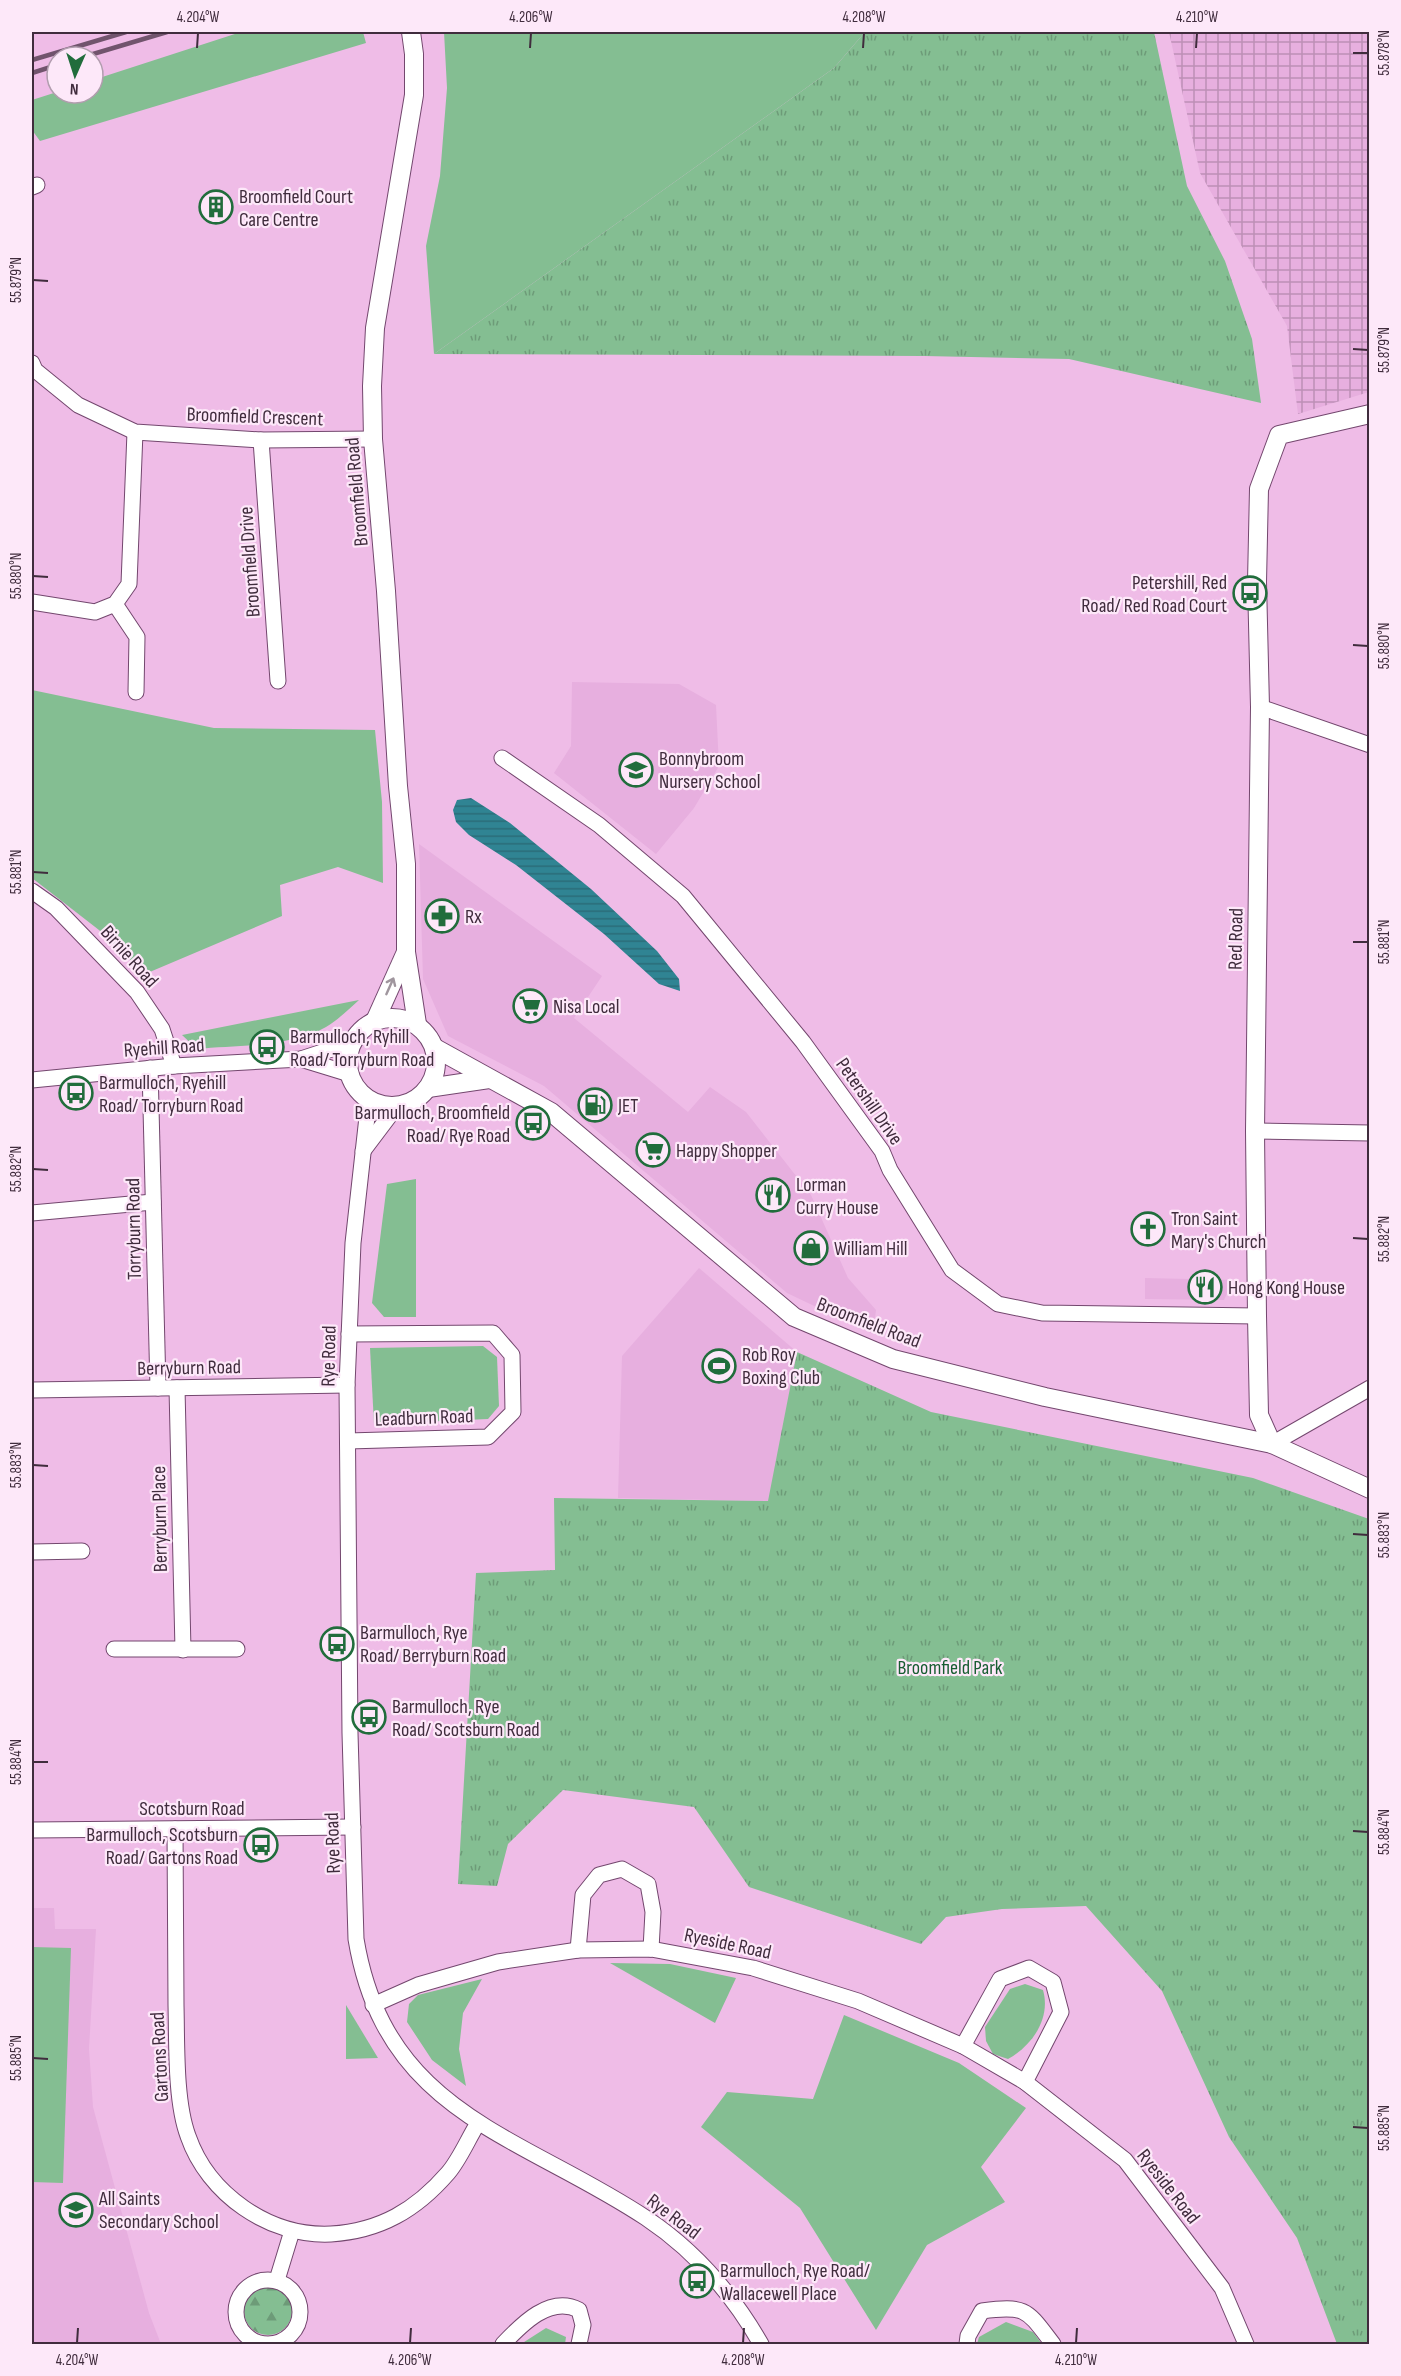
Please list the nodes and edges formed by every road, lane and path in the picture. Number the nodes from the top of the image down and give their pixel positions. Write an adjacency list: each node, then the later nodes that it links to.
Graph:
1 (411, 32): 5 (street, Broomfield Road)
2 (32, 363): 4 (street, Broomfield Crescent)
3 (1370, 414): 11 (street, Red Road)
4 (135, 432): 6 (street, Broomfield Crescent); 8 (street)
5 (373, 439): 6 (street, Broomfield Crescent); 15 (street, Broomfield Road)
6 (261, 440): 9 (street, Broomfield Drive)
7 (32, 602): 8 (street)
8 (115, 604): 10 (street)
9 (278, 681)
10 (136, 692)
11 (1260, 707): 12 (street); 29 (street, Red Road)
12 (1370, 745)
13 (502, 758): 34 (street, Petershill Drive)
14 (32, 891): 21 (street, Birnie Road)
15 (406, 952): 16 (street, Broomfield Road, one-way to 15); 17 (street, Broomfield Road)
16 (375, 1021): 17 (street); 18 (street)
17 (417, 1024): 19 (street)
18 (353, 1042): 20 (street, Ryehill Road); 23 (street)
19 (435, 1048): 24 (street, Broomfield Road); 26 (street)
20 (301, 1059): 21 (street, Ryehill Road); 23 (street, Ryehill Road)
21 (174, 1066): 22 (street, Ryehill Road)
22 (150, 1068): 25 (street, Ryehill Road); 32 (street, Torryburn Road)
23 (350, 1074): 27 (street)
24 (489, 1079): 26 (street); 42 (street, Broomfield Road)
25 (32, 1080)
26 (428, 1088): 28 (street)
27 (369, 1099): 28 (street); 31 (street, Rye Road)
28 (397, 1106): 31 (street)
29 (1255, 1131): 30 (street); 34 (street, Red Road)
30 (1370, 1133)
31 (363, 1152): 35 (street, Rye Road)
32 (153, 1202): 33 (street); 37 (street, Torryburn Road)
33 (32, 1213)
34 (1257, 1316): 42 (street, Red Road)
35 (349, 1334): 36 (street, Rye Road); 41 (street, Leadburn Road)
36 (347, 1385): 38 (street, Berryburn Road); 41 (street, Rye Road)
37 (158, 1388): 38 (street, Berryburn Road); 40 (street, Berryburn Road)
38 (177, 1388): 48 (street, Berryburn Place)
39 (1370, 1388): 42 (street)
40 (32, 1390)
41 (348, 1441): 49 (street, Rye Road)
42 (1272, 1444): 43 (street, Broomfield Road)
43 (1370, 1489)
44 (82, 1551): 45 (street)
45 (32, 1552)
46 (114, 1649): 48 (street)
47 (237, 1649): 48 (street)
48 (183, 1650)
49 (353, 1827): 50 (street, Scotsburn Road); 54 (street, Rye Road)
50 (175, 1828): 51 (street, Scotsburn Road); 58 (street, Gartons Road)
51 (32, 1830)
52 (651, 1949): 53 (street, Ryeside Road); 53 (street); 55 (street, Ryeside Road)
53 (578, 1950): 54 (street, Ryeside Road)
54 (373, 2006): 57 (street, Rye Road)
55 (963, 2046): 56 (street, Ryeside Road); 56 (street)
56 (1024, 2082): 65 (street, Ryeside Road)
57 (478, 2123): 58 (street, Gartons Road); 62 (street, Rye Road)
58 (292, 2231): 59 (street)
59 (277, 2280): 59 (street)
60 (503, 2344): 61 (street)
61 (579, 2344)
62 (761, 2344)
63 (967, 2344): 64 (street)
64 (1053, 2344)
65 (1246, 2344)

